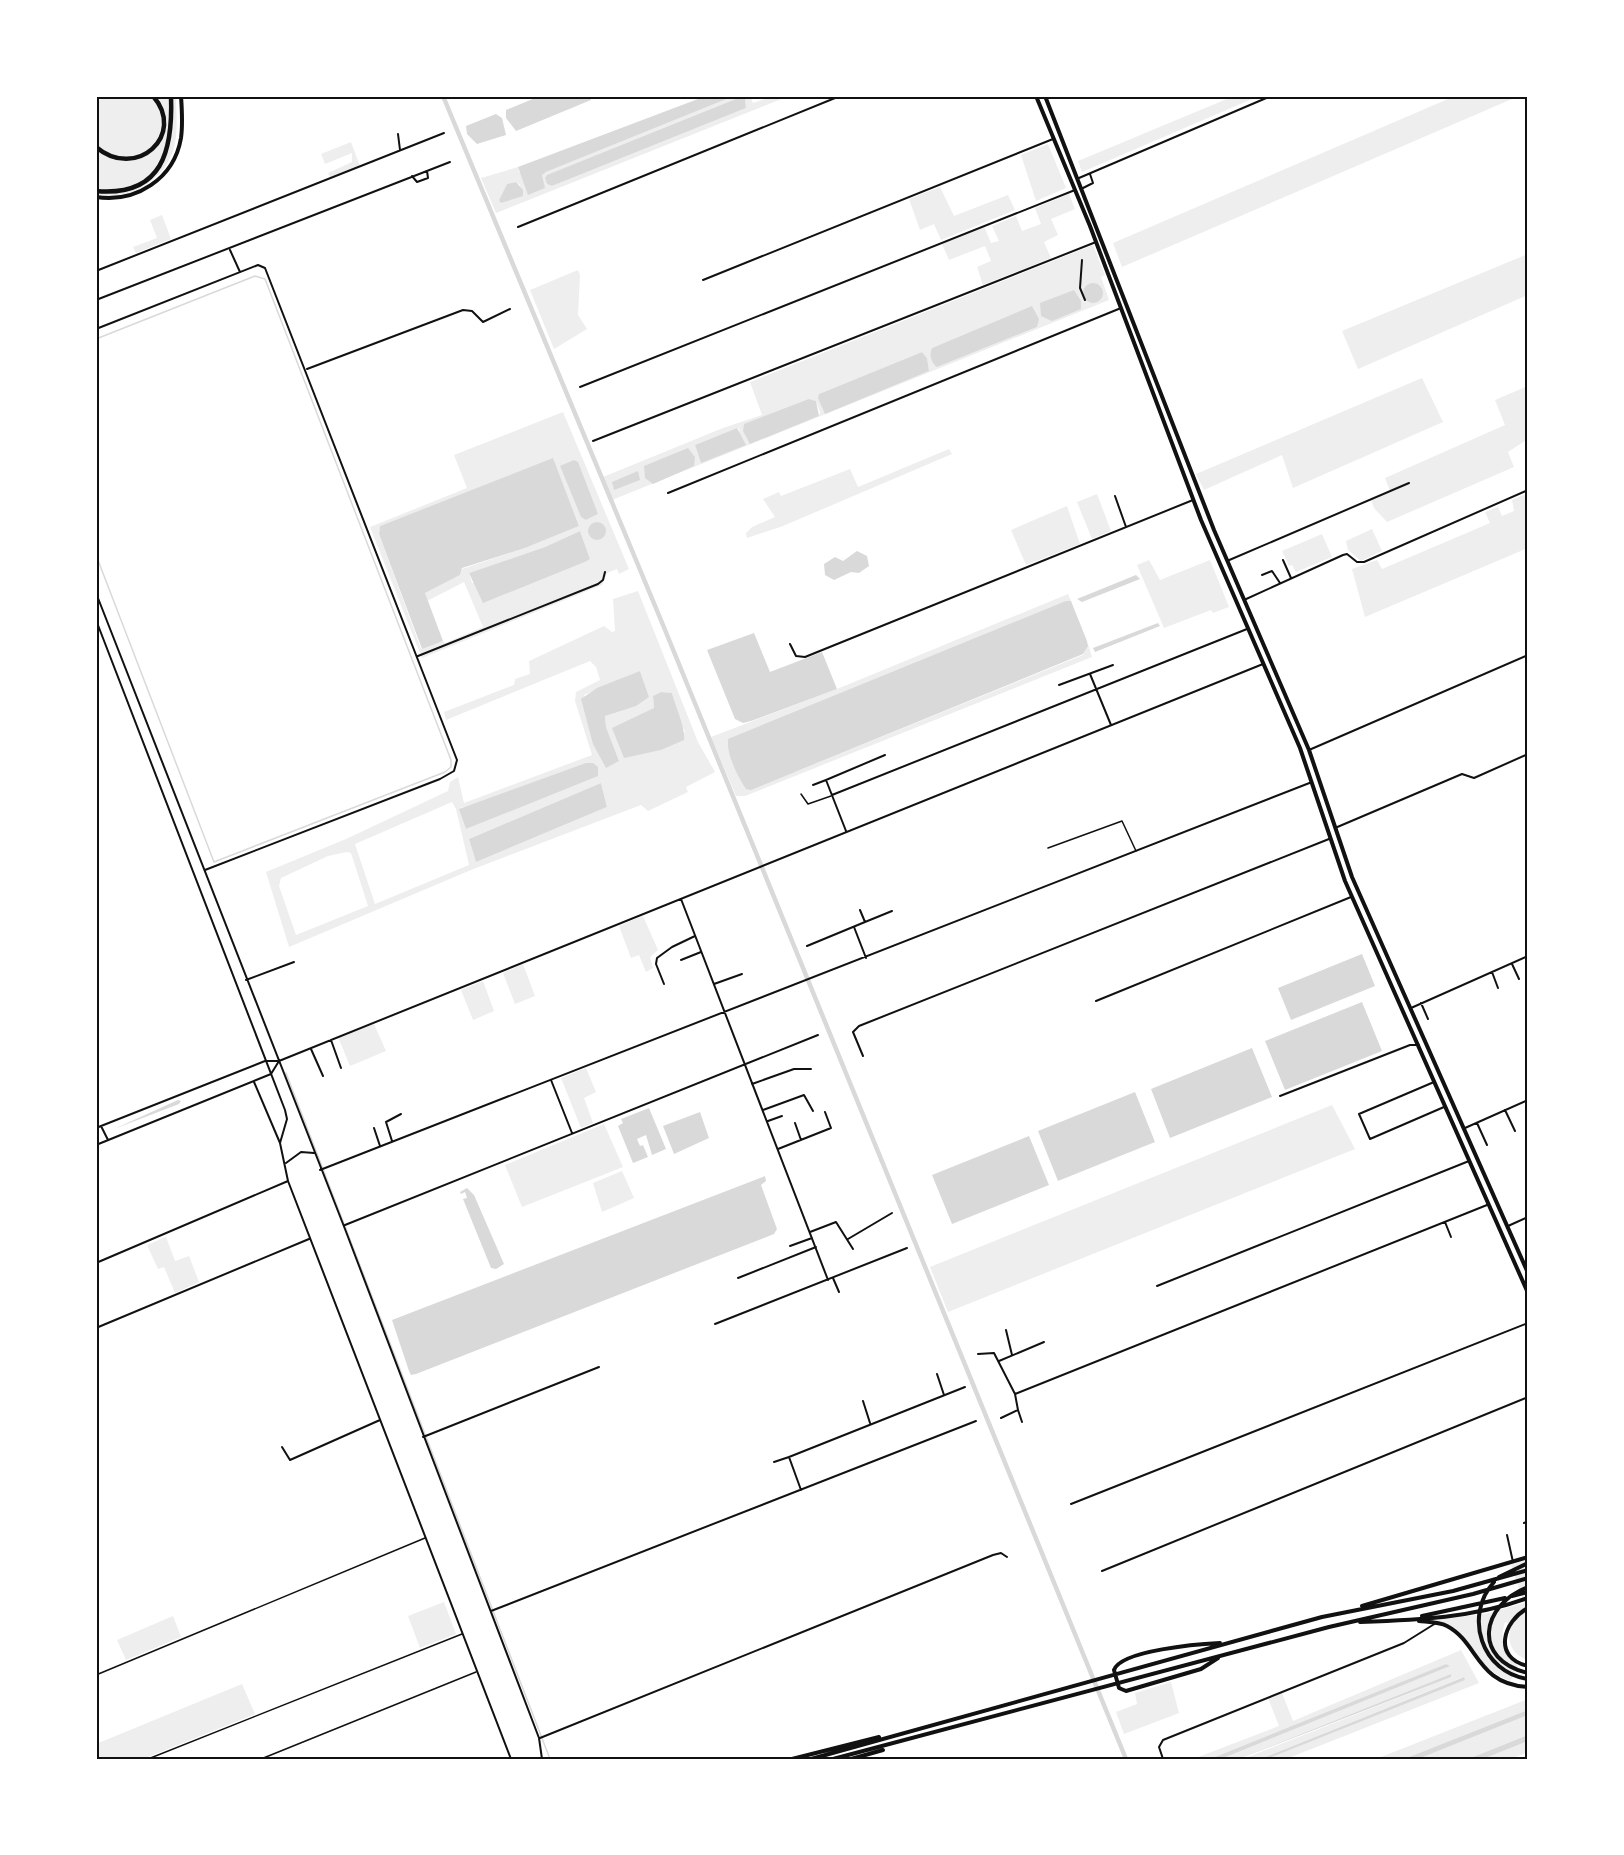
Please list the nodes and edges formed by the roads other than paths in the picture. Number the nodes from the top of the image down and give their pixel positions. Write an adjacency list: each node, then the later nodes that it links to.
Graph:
1 (153, 96): 11 (highway)
2 (171, 96): 20 (highway)
3 (181, 96): 21 (main road)
4 (840, 96): 22 (street)
5 (1036, 96): 10 (main road)
6 (1045, 96): 17 (main road)
7 (1272, 96): 15 (street)
8 (444, 133): 12 (street)
9 (398, 134): 12 (street)
10 (1053, 139): 19 (main road); 28 (street)
11 (96, 147)
12 (400, 150): 26 (street)
13 (450, 162): 14 (street)
14 (427, 170): 16 (street); 16 (street)
15 (1090, 174): 17 (street); 18 (street)
16 (412, 176): 24 (street)
17 (1079, 178): 18 (main road)
18 (1083, 188): 44 (main road)
19 (1075, 190): 23 (main road); 35 (street)
20 (96, 191)
21 (96, 197)
22 (518, 227)
23 (1096, 242): 31 (main road); 36 (street)
24 (230, 249): 27 (street); 29 (street)
25 (1082, 260): 30 (street)
26 (96, 271)
27 (240, 272): 33 (street); 34 (street)
28 (703, 280)
29 (96, 300)
30 (1085, 300)
31 (1120, 308): 39 (street); 41 (main road)
32 (510, 309): 34 (street)
33 (96, 329)
34 (307, 369): 55 (street)
35 (580, 387)
36 (592, 441)
37 (1409, 483): 44 (street)
38 (1528, 490): 47 (street)
39 (668, 493)
40 (1115, 496): 42 (street)
41 (1193, 500): 42 (street); 52 (main road)
42 (1126, 527): 53 (street)
43 (1283, 560): 47 (street)
44 (1227, 561): 50 (main road)
45 (604, 572): 55 (street)
46 (1262, 575): 48 (street)
47 (1292, 578): 48 (street)
48 (1280, 583): 50 (street)
49 (96, 592): 75 (street)
50 (1244, 600): 62 (main road)
51 (96, 620): 81 (street)
52 (1247, 629): 56 (main road); 60 (street)
53 (790, 644)
54 (1528, 655): 62 (street)
55 (418, 656): 75 (street)
56 (1263, 664): 61 (street); 66 (main road)
57 (1113, 665): 58 (street)
58 (1090, 674): 59 (street); 60 (street)
59 (1059, 685)
60 (1097, 689): 61 (street); 69 (street)
61 (1111, 726): 71 (street)
62 (1309, 750): 70 (main road)
63 (1528, 754): 70 (street)
64 (885, 755): 65 (street)
65 (826, 780): 67 (street); 69 (street)
66 (1312, 782): 72 (main road); 74 (street)
67 (813, 785)
68 (801, 794): 69 (lane)
69 (832, 795): 71 (street)
70 (1335, 828): 101 (main road)
71 (846, 831): 77 (street)
72 (1330, 838): 76 (main road); 108 (street)
73 (1048, 848): 74 (lane)
74 (1137, 852): 88 (street)
75 (204, 870): 80 (street)
76 (1352, 896): 99 (street); 106 (main road)
77 (681, 899): 84 (street); 105 (street)
78 (860, 910): 82 (street)
79 (892, 911): 82 (street)
80 (221, 916): 81 (street); 94 (street)
81 (212, 920): 109 (street)
82 (865, 922): 83 (street)
83 (854, 927): 85 (street); 88 (street)
84 (695, 936): 86 (street); 96 (street)
85 (807, 946)
86 (701, 952): 89 (street); 97 (street)
87 (1528, 956): 91 (street)
88 (866, 958): 102 (street)
89 (681, 960)
90 (294, 962): 94 (street)
91 (1512, 964): 92 (street); 95 (street)
92 (1492, 972): 98 (street); 100 (street)
93 (742, 974): 97 (street)
94 (246, 980): 110 (street)
95 (1519, 980)
96 (664, 984)
97 (713, 984): 102 (street)
98 (1498, 988)
99 (1096, 1001)
100 (1421, 1003): 101 (street); 103 (street)
101 (1411, 1008): 135 (main road)
102 (723, 1011): 111 (street); 116 (street)
103 (1428, 1019)
104 (818, 1035): 111 (street)
105 (331, 1040): 107 (street); 112 (street)
106 (1419, 1045): 118 (main road); 120 (street)
107 (310, 1048): 110 (street); 115 (street)
108 (862, 1056)
109 (265, 1060): 110 (street); 114 (street); 132 (street)
110 (279, 1061): 114 (street); 146 (street)
111 (743, 1064): 119 (street); 137 (street)
112 (341, 1068)
113 (811, 1069): 119 (street)
114 (271, 1074): 117 (street); 141 (street)
115 (323, 1076)
116 (551, 1079): 137 (street); 140 (street)
117 (254, 1081): 138 (street); 141 (street)
118 (1435, 1082): 122 (main road); 122 (street)
119 (752, 1084): 123 (street)
120 (1280, 1096)
121 (1528, 1100): 124 (street)
122 (1446, 1106): 147 (main road)
123 (763, 1110): 125 (street); 129 (street)
124 (1505, 1110): 130 (street); 136 (street)
125 (813, 1111)
126 (825, 1112): 139 (street)
127 (401, 1114): 140 (street)
128 (782, 1116): 129 (street)
129 (767, 1121): 145 (street)
130 (1477, 1122): 135 (street); 143 (street)
131 (795, 1123): 139 (street)
132 (101, 1126): 133 (street); 138 (street)
133 (96, 1128)
134 (374, 1128): 144 (street)
135 (1465, 1128): 156 (main road)
136 (1515, 1131)
137 (572, 1133): 155 (street)
138 (108, 1140): 142 (street)
139 (801, 1140): 145 (street)
140 (392, 1142): 144 (street)
141 (280, 1143): 148 (street)
142 (96, 1145)
143 (1487, 1145)
144 (380, 1146): 149 (street)
145 (777, 1149): 157 (street)
146 (314, 1153): 148 (street); 149 (street)
147 (1470, 1160): 151 (main road); 171 (street)
148 (286, 1163): 150 (street)
149 (322, 1169): 155 (street)
150 (288, 1181): 160 (street); 166 (street)
151 (1490, 1204): 154 (street); 173 (main road)
152 (892, 1213): 161 (street)
153 (1528, 1217): 156 (street)
154 (1445, 1222): 158 (street); 185 (street)
155 (345, 1225): 195 (street)
156 (1508, 1226): 167 (main road)
157 (810, 1232): 159 (street); 161 (street)
158 (1451, 1237)
159 (812, 1238): 162 (street); 163 (street)
160 (310, 1239): 176 (street); 191 (street)
161 (848, 1239): 165 (street)
162 (790, 1246)
163 (816, 1247): 169 (street); 170 (street)
164 (907, 1248): 168 (street)
165 (853, 1249)
166 (96, 1263)
167 (1528, 1273)
168 (833, 1277): 170 (street); 172 (street)
169 (738, 1278)
170 (828, 1280): 175 (street)
171 (1157, 1286)
172 (839, 1292)
173 (1528, 1293)
174 (1528, 1323): 200 (street)
175 (716, 1324)
176 (96, 1328)
177 (1006, 1330): 180 (street)
178 (1044, 1342): 180 (street)
179 (978, 1354): 181 (street)
180 (1012, 1355): 181 (street)
181 (999, 1361): 185 (street)
182 (599, 1367): 195 (street)
183 (937, 1374): 186 (street)
184 (965, 1387): 186 (street)
185 (1015, 1394): 189 (street)
186 (944, 1395): 194 (street)
187 (1528, 1397): 210 (street)
188 (862, 1401): 194 (street)
189 (1018, 1410): 190 (street); 193 (street)
190 (1001, 1418)
191 (380, 1420): 196 (street); 204 (street)
192 (976, 1420): 199 (street)
193 (1022, 1422)
194 (871, 1425): 197 (street)
195 (423, 1437): 217 (street)
196 (282, 1447)
197 (789, 1457): 198 (street); 199 (street)
198 (774, 1462)
199 (801, 1490): 217 (street)
200 (1071, 1504)
201 (1528, 1521): 202 (street)
202 (1524, 1523)
203 (1507, 1535): 207 (street)
204 (426, 1538): 221 (street); 227 (lane)
205 (1007, 1557): 231 (street)
206 (1528, 1557): 207 (main road)
207 (1513, 1562): 216 (main road)
208 (1528, 1563): 228 (main road)
209 (1528, 1570): 216 (main road)
210 (1102, 1571)
211 (1528, 1578): 219 (main road)
212 (1528, 1587): 226 (main road)
213 (1528, 1592): 218 (main road)
214 (1526, 1599): 218 (main road)
215 (1528, 1608): 224 (main road)
216 (1350, 1610): 222 (main road)
217 (491, 1611): 231 (street)
218 (1412, 1619): 219 (main road); 220 (main road)
219 (1350, 1622): 223 (main road)
220 (1436, 1623): 229 (main road); 241 (street)
221 (463, 1634): 225 (street); 233 (lane)
222 (1226, 1643): 223 (main road); 230 (main road)
223 (1219, 1657): 232 (main road)
224 (1528, 1666)
225 (477, 1671): 234 (lane); 235 (street)
226 (1528, 1673)
227 (96, 1675)
228 (1528, 1679)
229 (1528, 1687)
230 (892, 1735): 237 (main road); 238 (main road)
231 (539, 1738): 236 (street)
232 (895, 1745): 239 (main road); 240 (main road)
233 (148, 1759)
234 (261, 1759)
235 (511, 1759)
236 (542, 1759)
237 (792, 1759)
238 (811, 1759)
239 (833, 1759)
240 (851, 1759)
241 (1163, 1759)

